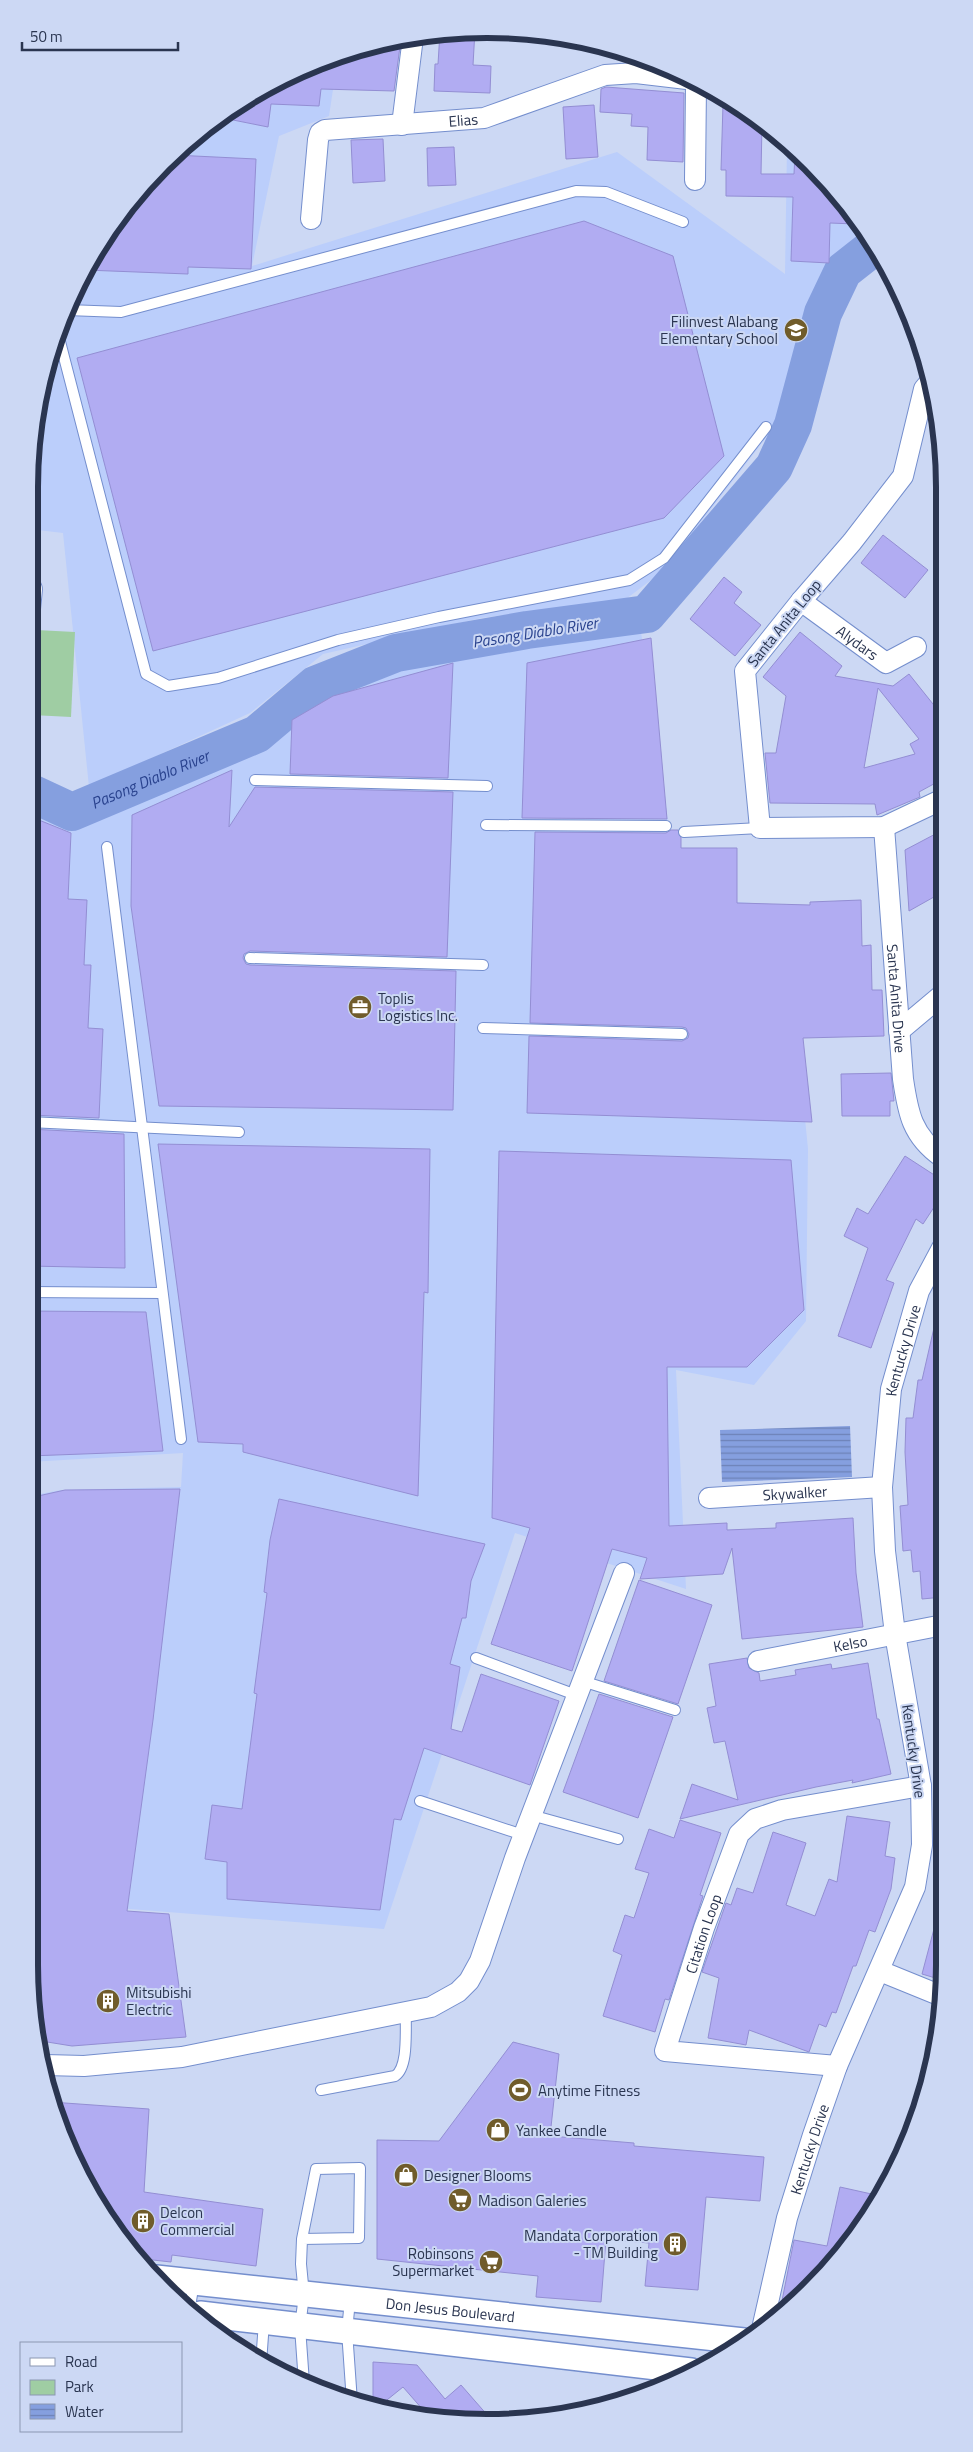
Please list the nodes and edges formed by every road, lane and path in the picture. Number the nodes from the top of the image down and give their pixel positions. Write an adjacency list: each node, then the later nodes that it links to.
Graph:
1 (412, 44): 4 (street)
2 (671, 78): 4 (street, Elias)
3 (696, 90): 5 (street)
4 (402, 125): 6 (street, Elias)
5 (695, 180)
6 (311, 219)
7 (683, 222): 8 (lane)
8 (74, 310)
9 (61, 344): 11 (lane)
10 (924, 388): 12 (street, Santa Anita Loop)
11 (766, 427)
12 (801, 601): 13 (street, Alydars); 20 (street, Santa Anita Loop)
13 (916, 647)
14 (255, 780): 15 (lane)
15 (487, 786)
16 (936, 802): 19 (street)
17 (486, 825): 18 (lane)
18 (666, 826)
19 (884, 827): 20 (street); 27 (street, Santa Anita Drive)
20 (760, 828): 21 (lane)
21 (684, 832)
22 (107, 847): 30 (lane)
23 (250, 958): 24 (lane)
24 (483, 965)
25 (936, 1000): 27 (street)
26 (482, 1028): 28 (lane)
27 (899, 1031): 32 (street, Santa Anita Drive)
28 (682, 1034)
29 (38, 1122): 30 (lane)
30 (140, 1127): 31 (lane); 35 (lane)
31 (239, 1132)
32 (936, 1154)
33 (936, 1259): 37 (street, Kentucky Drive)
34 (38, 1292): 35 (lane)
35 (162, 1293): 36 (lane)
36 (181, 1438)
37 (882, 1487): 38 (street, Skywalker); 41 (street, Kentucky Drive)
38 (709, 1498)
39 (624, 1572): 44 (street)
40 (936, 1626): 41 (street, Kelso)
41 (895, 1634): 43 (street, Kelso); 46 (street, Kentucky Drive)
42 (476, 1658): 44 (lane)
43 (758, 1660)
44 (579, 1688): 45 (lane); 48 (street)
45 (675, 1710)
46 (921, 1786): 51 (street, Kentucky Drive); 55 (street, Citation Loop)
47 (420, 1801): 49 (lane)
48 (531, 1815): 49 (street); 50 (lane)
49 (523, 1835): 53 (street)
50 (618, 1839)
51 (880, 1971): 52 (street); 55 (street, Kentucky Drive)
52 (935, 1993)
53 (406, 2013): 54 (street); 56 (lane)
54 (49, 2064)
55 (838, 2066): 64 (street, Kentucky Drive)
56 (322, 2090)
57 (302, 2238): 57 (lane); 60 (lane)
58 (165, 2279): 59 (street, Don Jesus Boulevard)
59 (194, 2282): 60 (street, Don Jesus Boulevard); 62 (lane)
60 (304, 2295): 61 (street, Don Jesus Boulevard); 66 (lane)
61 (350, 2300): 67 (lane); 68 (street, Don Jesus Boulevard)
62 (191, 2303)
63 (204, 2314): 65 (street)
64 (764, 2318)
65 (264, 2322): 66 (street); 69 (lane)
66 (300, 2327): 67 (street); 71 (lane)
67 (347, 2331): 70 (street); 72 (lane)
68 (734, 2340)
69 (262, 2354)
70 (681, 2370)
71 (303, 2375)
72 (351, 2394)

